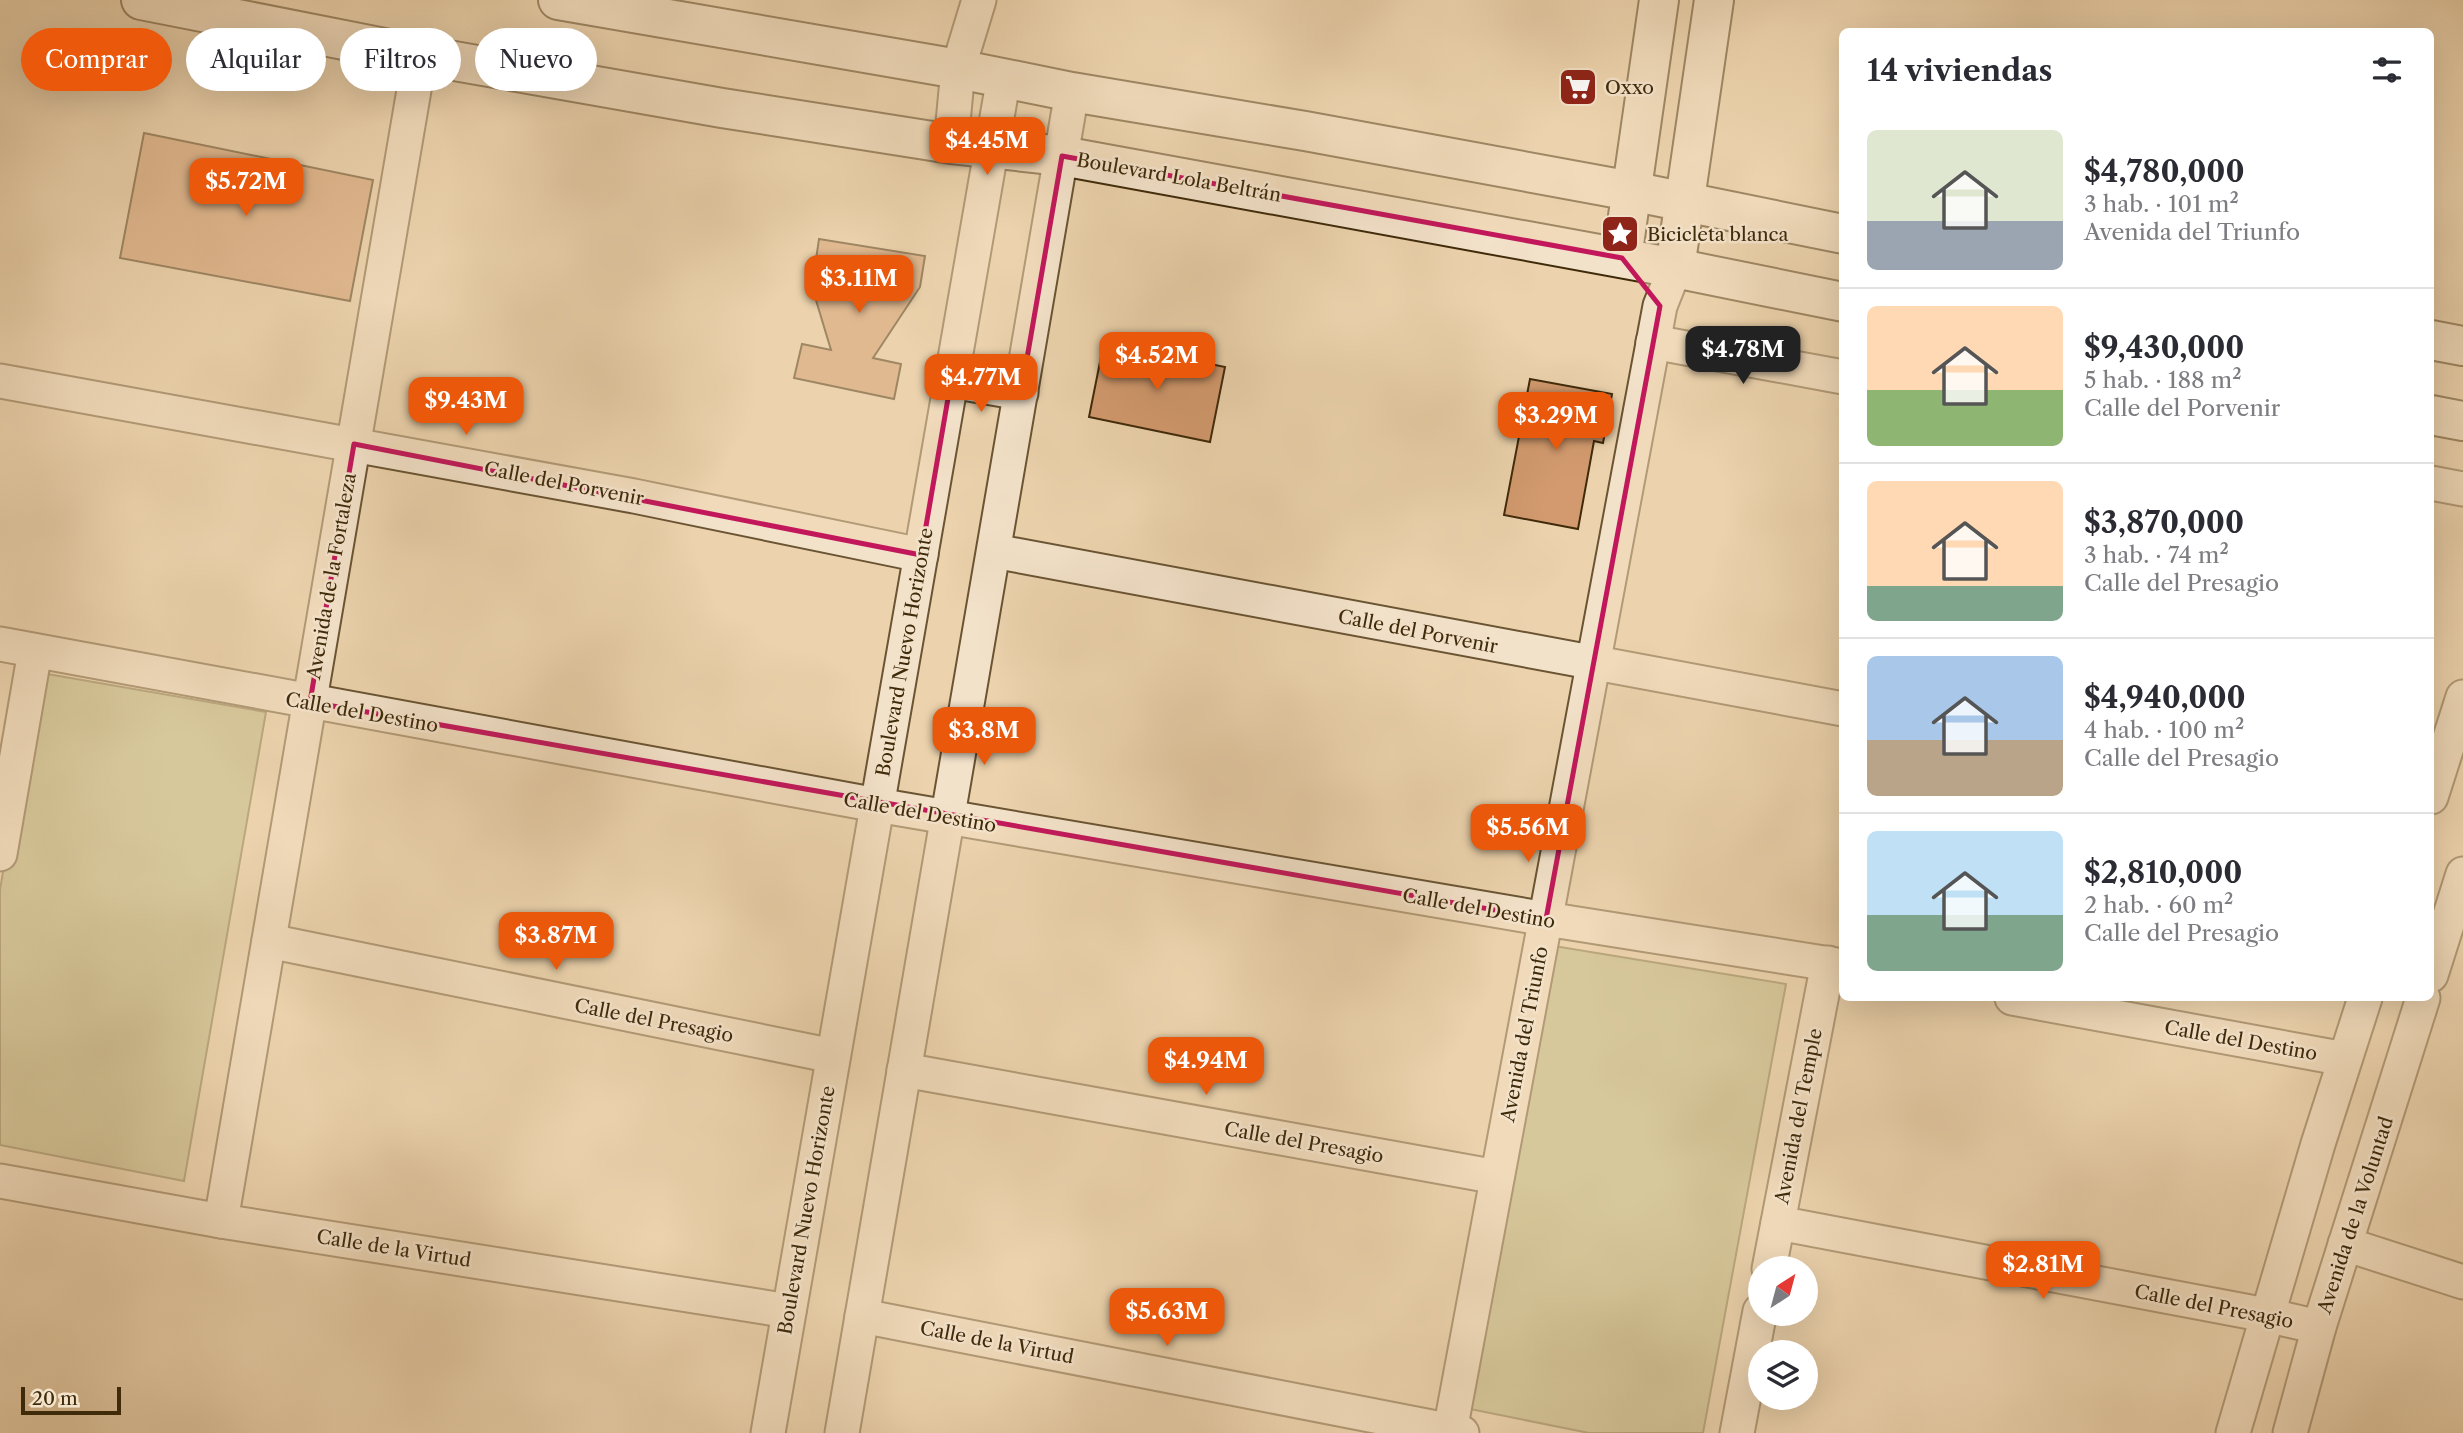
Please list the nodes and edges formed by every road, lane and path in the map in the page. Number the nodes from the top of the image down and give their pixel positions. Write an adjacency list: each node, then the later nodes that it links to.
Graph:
1 (141, 0): 6 (main road, Boulevard Lola Beltrán)
2 (558, 0): 8 (main road)
3 (979, 0): 8 (street)
4 (1659, 0): 15 (main road)
5 (1714, 0): 16 (main road)
6 (340, 39)
7 (461, 62): 12 (main road, Boulevard Lola Beltrán)
8 (958, 69): 9 (main road); 12 (street)
9 (1004, 77): 11 (main road); 13 (street, Boulevard Nuevo Horizonte)
10 (414, 91): 31 (street, Avenida de la Fortaleza)
11 (1072, 92): 14 (street); 15 (main road)
12 (951, 144): 13 (main road, Boulevard Lola Beltrán)
13 (992, 147): 14 (main road, Boulevard Lola Beltrán); 27 (street, Boulevard Nuevo Horizonte)
14 (1062, 156): 18 (main road, Boulevard Lola Beltrán); 28 (street)
15 (1632, 191): 16 (main road); 18 (main road)
16 (1684, 202): 17 (main road); 19 (main road)
17 (1839, 233)
18 (1622, 258): 19 (main road, Boulevard Lola Beltrán); 21 (street)
19 (1675, 268): 20 (main road, Boulevard Lola Beltrán); 21 (street, Avenida del Triunfo)
20 (1839, 301)
21 (1660, 306): 23 (street, Avenida del Triunfo)
22 (2434, 341): 24 (main road)
23 (1653, 342): 25 (street); 38 (street, Avenida del Triunfo)
24 (2463, 346)
25 (1839, 376)
26 (0, 381): 31 (street, Calle del Porvenir)
27 (951, 382): 28 (street); 35 (street, Boulevard Nuevo Horizonte)
28 (1021, 393): 34 (street)
29 (2434, 416): 30 (main road)
30 (2463, 421)
31 (354, 444): 35 (street, Calle del Porvenir); 40 (street, Avenida de la Fortaleza)
32 (2434, 484): 33 (street)
33 (2463, 489)
34 (994, 551): 38 (street, Calle del Porvenir); 44 (street)
35 (921, 555): 43 (street, Boulevard Nuevo Horizonte)
36 (0, 644): 37 (street, Calle del Destino)
37 (35, 651): 40 (street, Calle del Destino); 45 (street)
38 (1593, 664): 41 (street, Calle del Porvenir); 47 (street, Avenida del Triunfo)
39 (2463, 697): 42 (street)
40 (310, 702): 43 (street, Calle del Destino); 48 (street, Avenida de la Fortaleza)
41 (1839, 708)
42 (2434, 788)
43 (877, 805): 44 (street, Calle del Destino); 54 (street, Boulevard Nuevo Horizonte)
44 (948, 817): 47 (street, Calle del Destino); 56 (street)
45 (0, 854)
46 (2463, 874): 50 (street)
47 (1546, 919): 49 (street, Calle del Destino); 57 (street, Avenida del Triunfo)
48 (269, 941): 54 (street, Calle del Presagio); 59 (street, Avenida de la Fortaleza)
49 (1835, 965): 60 (street, Avenida del Temple)
50 (2434, 966)
51 (2028, 1001): 55 (street, Calle del Destino)
52 (2364, 1001): 55 (street)
53 (2422, 1001): 61 (street, Avenida de la Voluntad)
54 (833, 1056): 64 (street, Boulevard Nuevo Horizonte)
55 (2345, 1059): 65 (street)
56 (904, 1070): 57 (street, Calle del Presagio); 66 (street)
57 (1497, 1177): 69 (street, Avenida del Triunfo)
58 (0, 1181): 59 (street, Calle de la Virtud)
59 (221, 1221): 64 (street, Calle de la Virtud)
60 (1778, 1223): 62 (street, Avenida del Temple); 65 (street, Calle del Presagio)
61 (2345, 1244): 63 (street); 68 (street, Avenida de la Voluntad)
62 (1772, 1256)
63 (2463, 1282)
64 (789, 1311): 70 (street, Boulevard Nuevo Horizonte)
65 (2266, 1315): 68 (street, Calle del Presagio); 73 (street)
66 (862, 1316): 69 (street, Calle de la Virtud); 71 (street)
67 (1757, 1326): 72 (street)
68 (2319, 1327): 74 (street, Avenida de la Voluntad)
69 (1456, 1432)
70 (768, 1433)
71 (842, 1433)
72 (1737, 1433)
73 (2233, 1433)
74 (2290, 1433)

